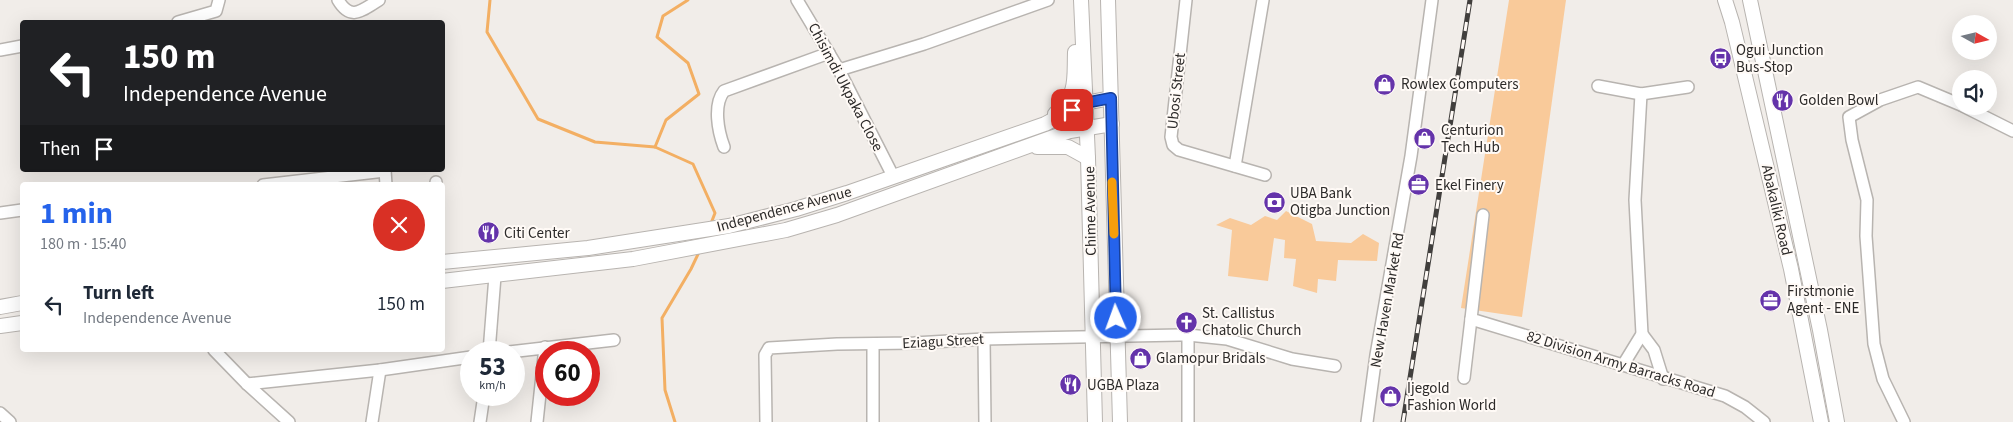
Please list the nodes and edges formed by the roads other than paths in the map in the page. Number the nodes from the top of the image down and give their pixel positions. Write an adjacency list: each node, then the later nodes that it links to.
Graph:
1 (219, 0): 13 (street)
2 (338, 0): 3 (street)
3 (379, 0)
4 (797, 0): 16 (street, Chisimdi Ukpaka Close)
5 (1048, 0): 17 (street)
6 (1108, 0): 21 (main road, Chime Avenue)
7 (1186, 0): 32 (street, Ubosi Street)
8 (1264, 0): 32 (street)
9 (1432, 0): 80 (street, New Haven Market Rd)
10 (1724, 0): 82 (main road, Abakaliki Road)
11 (1750, 0): 83 (main road, Abakaliki Road)
12 (1081, 1): 23 (main road, Chime Avenue); 25 (main road)
13 (185, 20)
14 (20, 46): 15 (street)
15 (0, 50)
16 (829, 52): 17 (street, Chisimdi Ukpaka Close); 29 (street)
17 (839, 70): 35 (street, Chisimdi Ukpaka Close)
18 (1598, 86): 20 (street)
19 (1688, 87): 20 (street)
20 (1641, 94): 49 (street)
21 (1111, 98): 23 (main road, Independence Avenue); 26 (main road, Chime Avenue)
22 (1952, 102): 84 (street)
23 (1085, 103): 25 (main road, Independence Avenue); 27 (main road, Chime Avenue)
24 (1980, 115): 28 (street)
25 (1045, 124): 35 (main road, Independence Avenue)
26 (1112, 124): 27 (main road, Independence Avenue); 51 (main road, Chime Avenue)
27 (1086, 128): 30 (main road, Independence Avenue); 31 (main road, Chime Avenue)
28 (2013, 131)
29 (724, 147)
30 (1026, 147): 31 (main road); 42 (main road, Independence Avenue)
31 (1088, 158): 52 (main road, Chime Avenue)
32 (1236, 166): 34 (street, Ubosi Street)
33 (381, 172): 36 (street)
34 (1265, 175)
35 (893, 176): 41 (main road, Independence Avenue)
36 (347, 181): 37 (street)
37 (327, 182)
38 (20, 210): 39 (street)
39 (0, 213)
40 (1483, 216): 46 (street)
41 (445, 259)
42 (495, 276): 43 (main road, Independence Avenue); 55 (street)
43 (445, 281)
44 (20, 303): 45 (main road)
45 (0, 307)
46 (1471, 319): 60 (street, 82 Division Army Barracks Road); 63 (street)
47 (20, 323): 48 (main road)
48 (0, 326)
49 (1642, 334): 60 (street); 64 (street)
50 (1188, 335): 51 (street, Eziagu Street); 61 (street, Eziagu Street); 79 (street)
51 (1116, 336): 52 (street, Eziagu Street); 78 (main road, Chime Avenue)
52 (1092, 337): 53 (street, Eziagu Street); 77 (main road, Chime Avenue)
53 (984, 339): 57 (street, Eziagu Street); 76 (street)
54 (614, 340): 56 (street)
55 (490, 341)
56 (600, 341)
57 (873, 344): 74 (street, Eziagu Street); 75 (street)
58 (216, 352): 65 (street)
59 (460, 359): 62 (street)
60 (1623, 365): 64 (street, 82 Division Army Barracks Road)
61 (1335, 366)
62 (380, 370): 65 (street); 71 (street)
63 (1464, 378)
64 (1663, 379): 81 (street, 82 Division Army Barracks Road)
65 (247, 384): 70 (street)
66 (482, 406): 72 (street)
67 (538, 406): 73 (street)
68 (0, 413): 69 (street)
69 (10, 422)
70 (289, 422)
71 (372, 422)
72 (480, 422)
73 (537, 422)
74 (766, 422)
75 (873, 422)
76 (985, 422)
77 (1095, 422)
78 (1120, 422)
79 (1188, 422)
80 (1367, 422)
81 (1764, 422)
82 (1821, 422)
83 (1837, 422)
84 (1904, 422)

